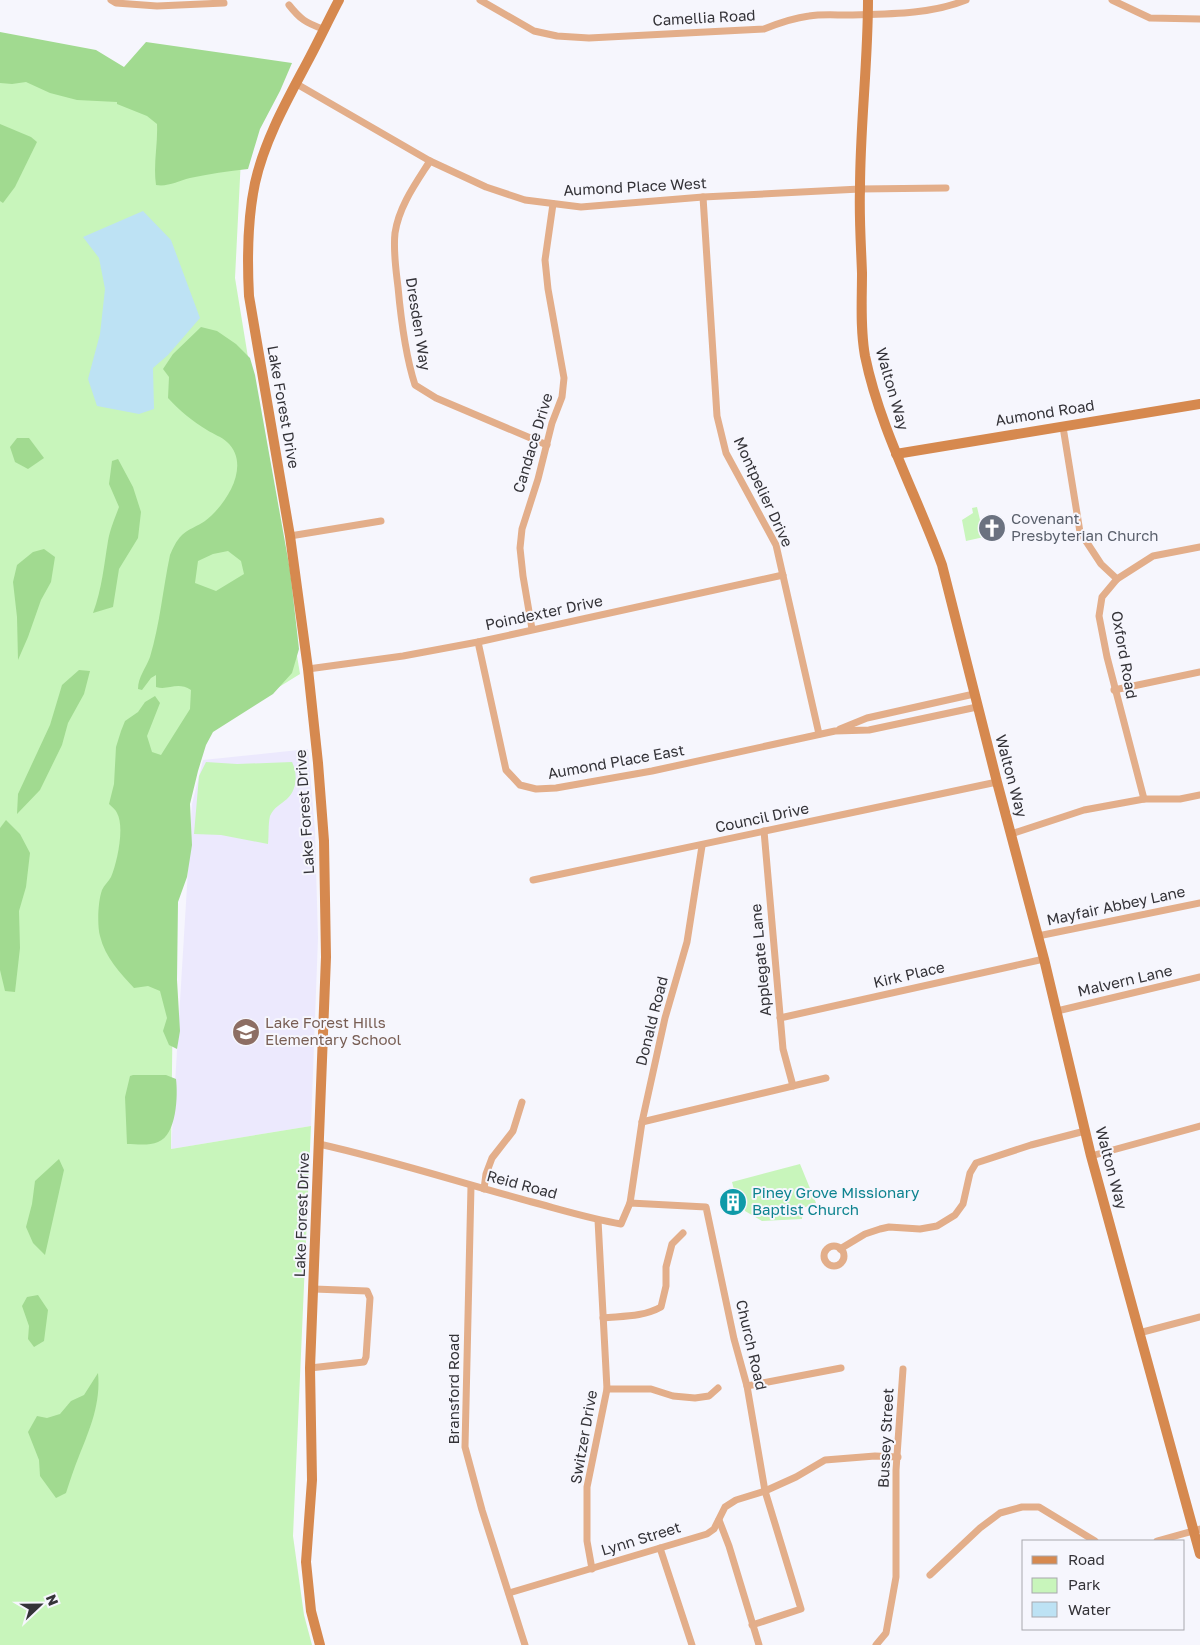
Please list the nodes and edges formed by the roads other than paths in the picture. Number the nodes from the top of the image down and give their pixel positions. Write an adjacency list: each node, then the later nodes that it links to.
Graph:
1 (111, 0): 7 (street)
2 (339, 0): 11 (street, Lake Forest Drive)
3 (480, 0): 9 (street, Camellia Road)
4 (868, 0): 9 (street, Walton Way)
5 (966, 0): 9 (street, Camellia Road)
6 (1112, 0): 10 (street)
7 (224, 3)
8 (290, 4): 11 (street)
9 (868, 14): 15 (street, Walton Way)
10 (1200, 21)
11 (323, 29): 12 (street, Lake Forest Drive)
12 (295, 83): 13 (street, Aumond Place West); 23 (street, Lake Forest Drive)
13 (430, 161): 17 (street, Aumond Place West); 20 (street, Dresden Way)
14 (946, 188): 15 (street, Aumond Place West)
15 (860, 189): 16 (street, Aumond Place West); 21 (street, Walton Way)
16 (703, 198): 17 (street, Aumond Place West); 25 (street, Montpelier Drive)
17 (553, 204): 20 (street, Candace Drive)
18 (1200, 404): 19 (street, Aumond Road)
19 (1063, 427): 21 (street, Aumond Road); 26 (street)
20 (547, 445): 27 (street, Candace Drive)
21 (896, 454): 32 (street, Walton Way)
22 (381, 521): 23 (street)
23 (290, 536): 29 (street, Lake Forest Drive)
24 (1200, 547): 26 (street, Oxford Road)
25 (783, 575): 27 (street, Poindexter Drive); 35 (street, Montpelier Drive)
26 (1118, 579): 31 (street, Oxford Road)
27 (532, 629): 28 (street, Poindexter Drive)
28 (478, 642): 29 (street, Poindexter Drive); 35 (street, Aumond Place East)
29 (308, 669): 55 (street, Lake Forest Drive)
30 (1200, 672): 31 (street)
31 (1114, 690): 38 (street, Oxford Road)
32 (974, 694): 33 (street, Walton Way); 34 (street, Aumond Place East)
33 (978, 707): 34 (street, Aumond Place East); 36 (street, Walton Way)
34 (835, 731): 35 (street, Aumond Place East)
35 (819, 734)
36 (997, 782): 39 (street, Council Drive); 40 (street, Walton Way)
37 (1200, 794): 38 (street)
38 (1144, 798): 40 (street)
39 (764, 831): 41 (street, Council Drive); 48 (street, Applegate Lane)
40 (1011, 834): 44 (street, Walton Way)
41 (702, 846): 42 (street, Council Drive); 52 (street, Donald Road)
42 (533, 880)
43 (1200, 903): 44 (street, Mayfair Abbey Lane)
44 (1038, 936): 45 (street, Walton Way)
45 (1044, 959): 47 (street, Walton Way); 48 (street, Kirk Place)
46 (1200, 977): 47 (street, Malvern Lane)
47 (1057, 1011): 54 (street, Walton Way)
48 (780, 1018): 50 (street, Applegate Lane)
49 (826, 1078): 50 (street)
50 (793, 1086): 52 (street)
51 (522, 1102): 58 (street)
52 (642, 1122): 59 (street, Donald Road)
53 (1200, 1126): 56 (street)
54 (1085, 1131): 56 (street, Walton Way); 62 (street)
55 (319, 1144): 57 (street, Reid Road); 63 (street, Lake Forest Drive)
56 (1091, 1156): 66 (street, Walton Way)
57 (471, 1186): 58 (street, Reid Road); 83 (street, Bransford Road)
58 (484, 1189): 60 (street, Reid Road)
59 (630, 1203): 60 (street, Reid Road); 70 (street, Church Road)
60 (598, 1220): 65 (street, Switzer Drive)
61 (683, 1233): 65 (street)
62 (840, 1249)
63 (314, 1289): 67 (street, Lake Forest Drive); 67 (street)
64 (1200, 1317): 66 (street)
65 (603, 1318): 72 (street, Switzer Drive)
66 (1139, 1333): 76 (street, Walton Way)
67 (310, 1368): 85 (street, Lake Forest Drive)
68 (841, 1368): 70 (street)
69 (903, 1369): 73 (street, Bussey Street)
70 (748, 1386): 74 (street, Church Road)
71 (718, 1388): 72 (street)
72 (607, 1389): 81 (street, Switzer Drive)
73 (898, 1457): 74 (street, Lynn Street); 89 (street, Bussey Street)
74 (766, 1491): 75 (street, Lynn Street); 84 (street, Church Road)
75 (718, 1520): 79 (street, Lynn Street); 84 (street)
76 (1197, 1530): 78 (street); 80 (street, Walton Way)
77 (1093, 1540): 82 (street)
78 (1161, 1540)
79 (660, 1548): 81 (street, Lynn Street); 87 (street)
80 (1200, 1554)
81 (592, 1569): 83 (street, Lynn Street)
82 (930, 1575)
83 (509, 1593): 86 (street, Bransford Road)
84 (752, 1625): 88 (street)
85 (321, 1644)
86 (524, 1645)
87 (692, 1645)
88 (759, 1645)
89 (876, 1645)

